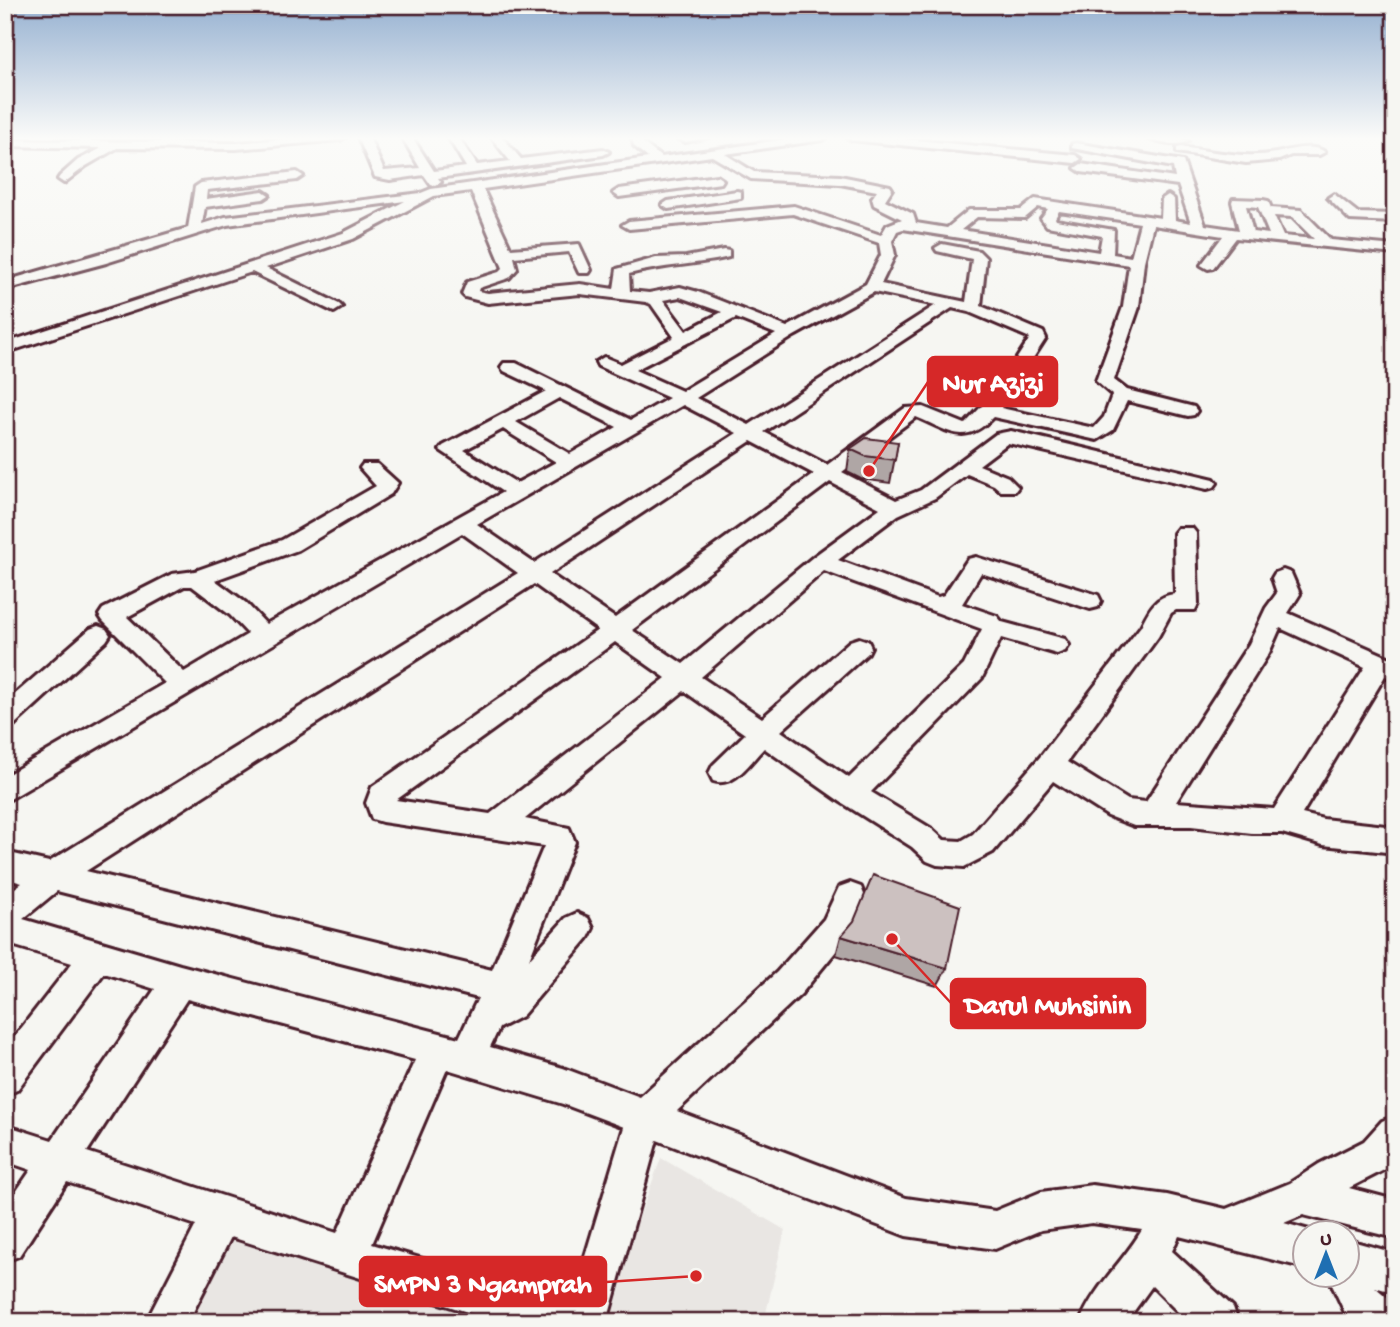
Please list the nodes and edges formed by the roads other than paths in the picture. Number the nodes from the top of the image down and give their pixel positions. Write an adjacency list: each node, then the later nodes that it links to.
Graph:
1 (198, 199): 13 (street)
2 (236, 199): 13 (street)
3 (391, 199): 23 (street)
4 (417, 199): 37 (street)
5 (481, 199): 32 (street)
6 (678, 199): 12 (street)
7 (710, 199): 12 (street)
8 (878, 199): 25 (street)
9 (1168, 199): 19 (street)
10 (1191, 199): 21 (street)
11 (1335, 199): 17 (street)
12 (682, 203): 15 (street)
13 (197, 204): 23 (street)
14 (1056, 206): 18 (street); 24 (street); 34 (street)
15 (656, 207)
16 (1264, 211): 26 (street); 27 (street); 29 (street)
17 (1395, 218)
18 (1148, 219): 19 (street); 35 (street)
19 (1168, 222): 21 (street)
20 (629, 225): 25 (street)
21 (1194, 226): 26 (street); 28 (street)
22 (1343, 226): 30 (street)
23 (195, 228): 39 (street)
24 (948, 233): 25 (street); 35 (street)
25 (891, 234): 40 (street); 45 (street)
26 (1240, 235): 27 (street); 36 (street)
27 (1278, 240): 29 (street)
28 (1184, 243)
29 (1328, 245): 30 (street)
30 (1357, 247): 31 (street)
31 (1395, 250)
32 (506, 254): 38 (street); 41 (street)
33 (724, 254): 41 (street)
34 (1106, 255)
35 (1137, 262): 54 (street)
36 (1208, 265)
37 (251, 266): 44 (street); 49 (street)
38 (584, 270)
39 (5, 286)
40 (872, 287): 43 (street); 47 (street)
41 (622, 292): 42 (street)
42 (649, 298): 46 (street); 48 (street)
43 (948, 304): 45 (street); 60 (street)
44 (334, 307)
45 (973, 309): 56 (street)
46 (735, 312): 47 (street); 48 (street)
47 (788, 333): 55 (street)
48 (684, 340): 52 (street)
49 (5, 348)
50 (604, 362): 52 (street)
51 (510, 367): 53 (street)
52 (622, 370): 55 (street)
53 (558, 392): 58 (street); 59 (street)
54 (1121, 394): 57 (street); 61 (street)
55 (683, 398): 59 (street); 60 (street)
56 (989, 411): 61 (street); 66 (street)
57 (1188, 411)
58 (504, 422): 63 (street); 69 (street)
59 (631, 427): 63 (street)
60 (750, 433): 66 (street); 74 (street)
61 (1097, 434): 62 (street)
62 (1092, 457): 64 (street); 67 (street)
63 (570, 462): 69 (street)
64 (965, 466): 68 (street); 70 (street)
65 (370, 468): 75 (street)
66 (830, 472): 70 (street); 81 (street)
67 (1207, 483)
68 (1008, 487)
69 (517, 492): 71 (street)
70 (891, 510): 73 (street)
71 (464, 524): 74 (street); 83 (street)
72 (1185, 533): 91 (street)
73 (821, 562): 78 (street); 87 (street)
74 (535, 572): 81 (street); 100 (street)
75 (197, 578): 83 (street); 88 (street)
76 (1283, 578): 79 (street)
77 (1090, 601): 78 (street)
78 (943, 606): 80 (street)
79 (1274, 616): 86 (street); 95 (street)
80 (995, 628): 84 (street); 94 (street)
81 (614, 631): 87 (street); 97 (street)
82 (98, 635): 89 (street)
83 (264, 636): 88 (street)
84 (1057, 645)
85 (859, 646): 90 (street)
86 (1387, 667): 96 (street)
87 (685, 676): 90 (street); 97 (street)
88 (183, 686): 93 (street)
89 (5, 718)
90 (762, 733): 92 (street); 94 (street)
91 (1050, 765): 94 (street); 95 (street)
92 (723, 773)
93 (5, 790)
94 (851, 794)
95 (1153, 815): 96 (street)
96 (1282, 821): 98 (street)
97 (494, 827): 107 (street)
98 (1393, 844)
99 (5, 865): 100 (street)
100 (51, 878): 102 (street); 107 (street)
101 (850, 897): 110 (street)
102 (5, 914)
103 (5, 928): 105 (street)
104 (577, 928): 107 (street)
105 (97, 956): 106 (street); 109 (street)
106 (180, 981): 108 (street); 113 (street)
107 (495, 1001): 108 (street)
108 (453, 1053): 110 (street); 121 (street)
109 (5, 1078)
110 (645, 1117): 115 (street); 128 (street)
111 (1395, 1134): 114 (street)
112 (5, 1143): 113 (street)
113 (60, 1162): 116 (street); 119 (street)
114 (1303, 1196): 117 (street); 118 (street)
115 (1167, 1214): 118 (street); 122 (street)
116 (222, 1215): 121 (street); 126 (street)
117 (1395, 1219)
118 (1229, 1227): 120 (street)
119 (5, 1242)
120 (1292, 1244)
121 (347, 1256): 127 (street)
122 (1149, 1256): 129 (street); 130 (street)
123 (1362, 1263): 124 (street)
124 (1395, 1273)
125 (1354, 1288): 131 (street)
126 (166, 1322)
127 (568, 1322)
128 (586, 1322)
129 (1100, 1322)
130 (1218, 1322)
131 (1384, 1322)

